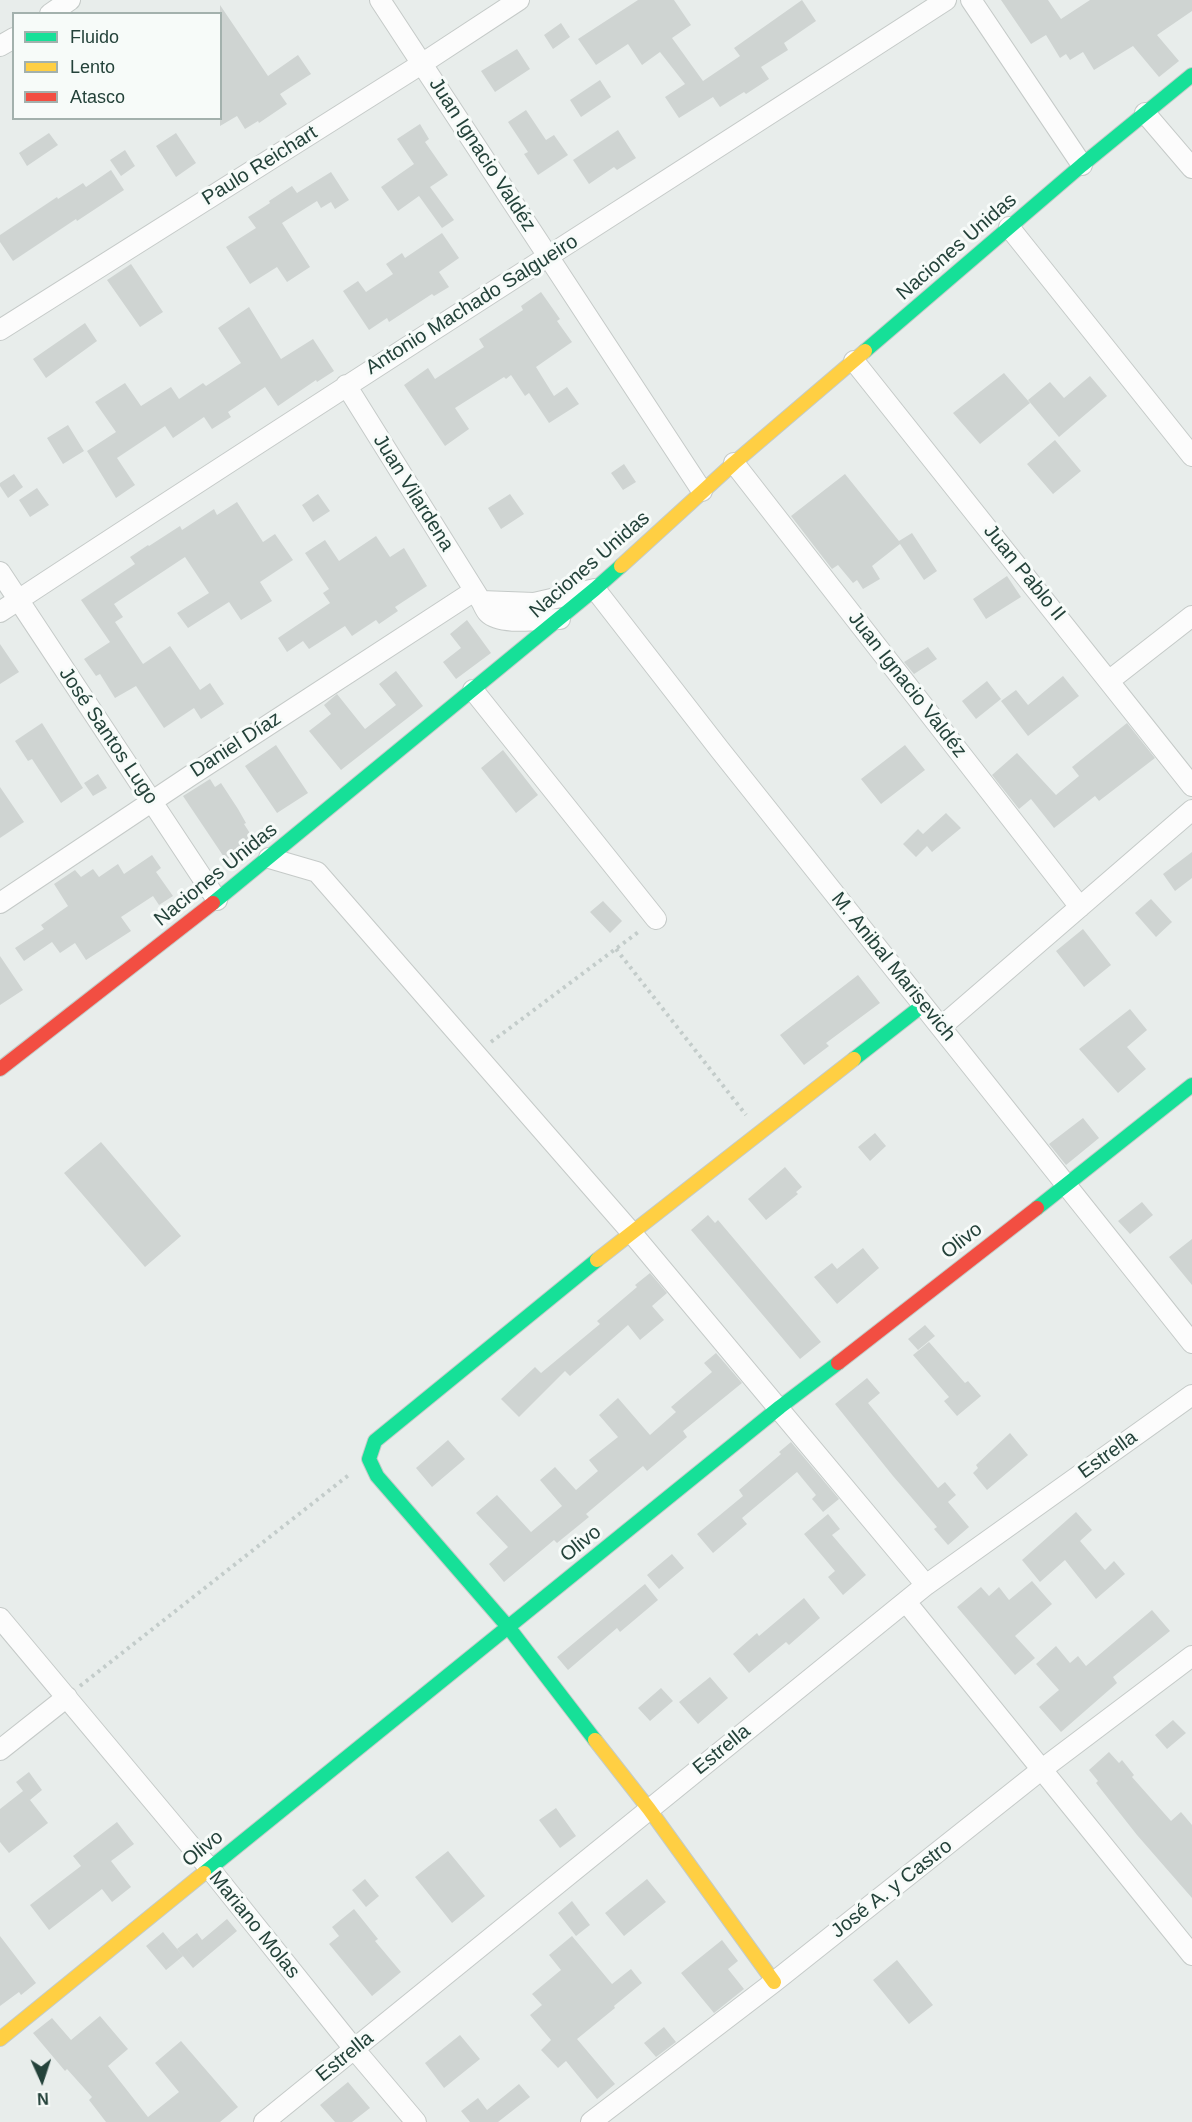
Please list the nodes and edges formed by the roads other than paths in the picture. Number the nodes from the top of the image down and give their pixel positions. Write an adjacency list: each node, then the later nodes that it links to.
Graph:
1 (70, 0): 6 (street)
2 (380, 0): 7 (street, Juan Ignacio Valdéz)
3 (519, 0): 7 (street, Paulo Reichart)
4 (946, 0): 13 (street, Antonio Machado Salgueiro)
5 (971, 0): 10 (street)
6 (53, 12)
7 (423, 63): 13 (street, Juan Ignacio Valdéz); 14 (street, Paulo Reichart)
8 (1192, 75): 9 (street, Naciones Unidas)
9 (1145, 113): 10 (street, Naciones Unidas); 11 (street)
10 (1082, 165): 12 (street, Naciones Unidas)
11 (1192, 168)
12 (1009, 227): 15 (street, Naciones Unidas); 17 (street)
13 (549, 257): 16 (street, Antonio Machado Salgueiro); 19 (street, Juan Ignacio Valdéz)
14 (0, 330)
15 (854, 361): 18 (street, Naciones Unidas); 27 (street, Juan Pablo II)
16 (346, 385): 22 (street, Juan Vilardena); 23 (street, Antonio Machado Salgueiro)
17 (1192, 456)
18 (734, 464): 19 (street, Naciones Unidas); 35 (street, Juan Ignacio Valdéz)
19 (702, 491): 21 (street, Naciones Unidas)
20 (0, 572): 23 (street, José Santos Lugo)
21 (595, 589): 22 (street); 26 (street, Naciones Unidas); 37 (street, M. Anibal Marisevich)
22 (477, 596): 26 (street, Juan Vilardena); 30 (street, Daniel Díaz)
23 (18, 600): 24 (street, Antonio Machado Salgueiro); 30 (street, José Santos Lugo)
24 (0, 612)
25 (1192, 616): 27 (street)
26 (560, 619): 28 (street, Naciones Unidas)
27 (1110, 680): 29 (street, Juan Pablo II)
28 (473, 690): 32 (street, Naciones Unidas); 36 (street)
29 (1192, 786)
30 (152, 801): 33 (street, José Santos Lugo); 34 (street, Daniel Díaz)
31 (1192, 810): 35 (street)
32 (269, 858): 33 (street, Naciones Unidas); 42 (street)
33 (217, 900): 39 (street, Naciones Unidas)
34 (0, 903)
35 (1080, 907): 38 (street)
36 (656, 919)
37 (923, 1005): 38 (street, M. Anibal Marisevich); 42 (street)
38 (941, 1027): 41 (street, M. Anibal Marisevich)
39 (0, 1070)
40 (1192, 1085): 41 (street, Olivo)
41 (1066, 1186): 43 (street, M. Anibal Marisevich); 45 (street, Olivo)
42 (631, 1232): 45 (street); 49 (street)
43 (1192, 1343)
44 (1192, 1395): 46 (street, Estrella)
45 (780, 1407): 46 (street); 49 (street, Olivo)
46 (926, 1585): 47 (street, Estrella)
47 (906, 1602): 53 (street); 54 (street, Estrella)
48 (0, 1618): 51 (street, Mariano Molas)
49 (509, 1628): 54 (street); 55 (street, Olivo)
50 (1192, 1656): 53 (street, José A. y Castro)
51 (67, 1697): 52 (street); 55 (street, Mariano Molas)
52 (0, 1750)
53 (1041, 1770): 56 (street); 58 (street, José A. y Castro)
54 (649, 1809): 58 (street); 60 (street, Estrella)
55 (210, 1869): 59 (street, Olivo); 60 (street, Mariano Molas)
56 (1186, 1934): 57 (street)
57 (1192, 1955)
58 (774, 1982): 63 (street, José A. y Castro)
59 (0, 2039)
60 (355, 2050): 61 (street, Estrella); 62 (street, Mariano Molas)
61 (264, 2122)
62 (416, 2122)
63 (591, 2122)

